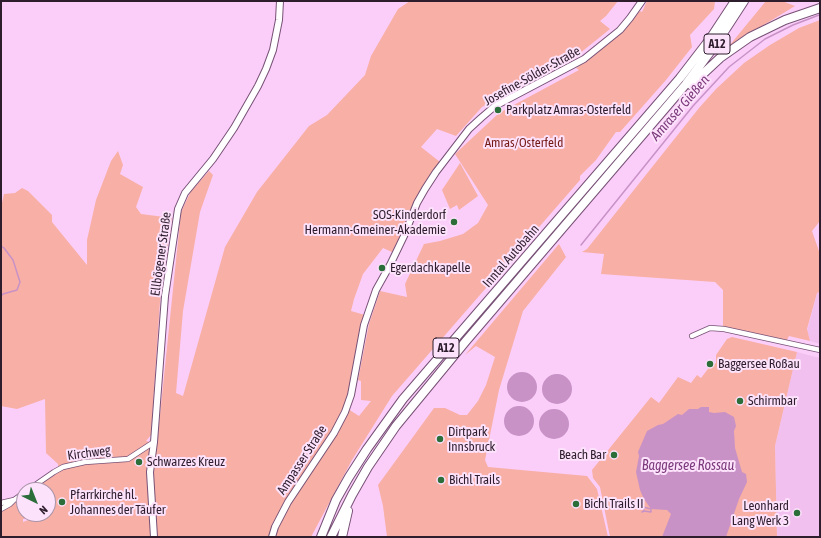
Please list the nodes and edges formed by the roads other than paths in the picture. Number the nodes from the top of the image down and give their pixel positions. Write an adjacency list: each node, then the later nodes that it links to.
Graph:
1 (280, 1): 10 (main road, Ellbögener Straße)
2 (642, 1): 9 (main road, Josefine-Sölder-Straße)
3 (735, 1): 18 (highway, Inntal Autobahn / A12)
4 (744, 1): 6 (highway, Inntal Autobahn / A12)
5 (820, 8): 6 (highway)
6 (672, 100): 12 (highway, Inntal Autobahn / A12)
7 (692, 336): 8 (street)
8 (820, 350)
9 (351, 395): 17 (main road, Ampasser Straße)
10 (154, 442): 11 (street, Kirchweg); 16 (main road, Ellbögener Straße)
11 (40, 482)
12 (352, 495): 19 (highway, Inntal Autobahn / A12); 20 (highway)
13 (14, 500): 14 (street); 15 (street)
14 (1, 503)
15 (1, 509)
16 (154, 537)
17 (272, 537)
18 (321, 537)
19 (331, 537)
20 (342, 537)

